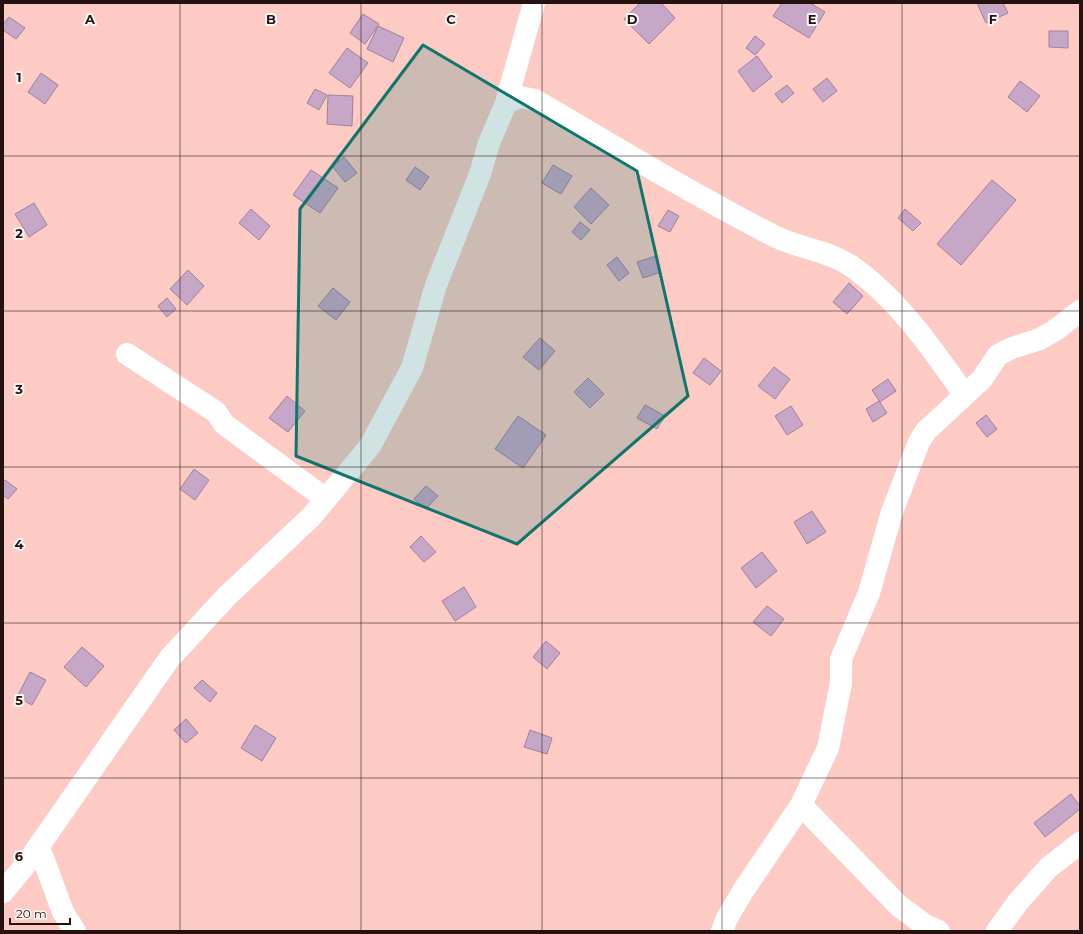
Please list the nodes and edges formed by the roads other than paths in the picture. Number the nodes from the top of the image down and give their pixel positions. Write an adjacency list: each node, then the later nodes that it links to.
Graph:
1 (534, 3): 2 (street)
2 (506, 103): 5 (street); 6 (street)
3 (1080, 310): 5 (street)
4 (127, 354): 6 (street)
5 (964, 394): 7 (street)
6 (326, 499): 9 (street)
7 (801, 805): 12 (street); 13 (street)
8 (1080, 843): 14 (street)
9 (39, 847): 10 (street); 11 (street)
10 (3, 892)
11 (75, 931)
12 (722, 931)
13 (939, 931)
14 (997, 931)

